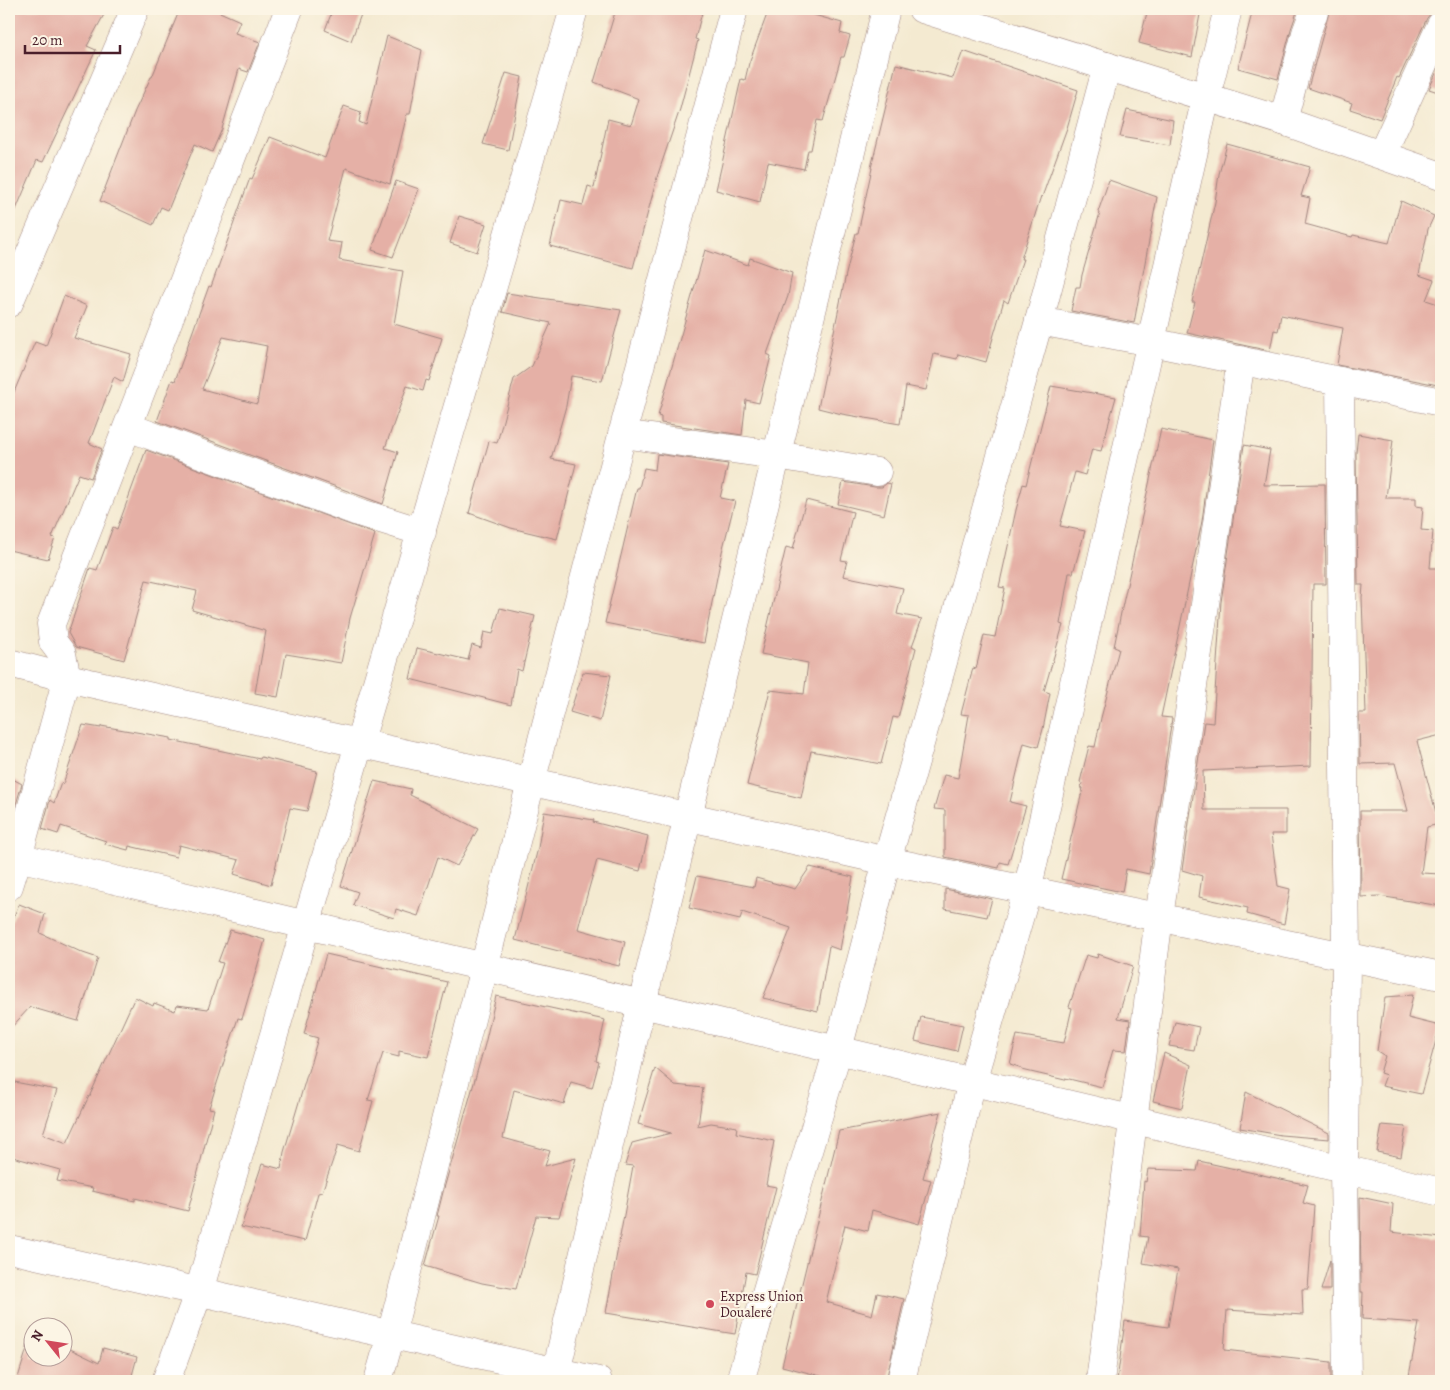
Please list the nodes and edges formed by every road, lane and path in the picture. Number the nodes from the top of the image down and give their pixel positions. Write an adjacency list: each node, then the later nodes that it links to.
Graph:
1 (135, 9): 15 (street)
2 (289, 9): 21 (street)
3 (574, 9): 25 (street)
4 (734, 9): 22 (street)
5 (886, 9): 23 (street)
6 (922, 9): 10 (street)
7 (1228, 9): 11 (street)
8 (1315, 9): 12 (street)
9 (1441, 25): 13 (street)
10 (1107, 66): 11 (street); 16 (street)
11 (1206, 97): 12 (street); 17 (street)
12 (1283, 121): 13 (street)
13 (1382, 154): 14 (street)
14 (1441, 176)
15 (9, 303)
16 (1039, 321): 17 (street); 32 (street)
17 (1151, 342): 18 (street); 34 (street)
18 (1241, 360): 19 (street); 35 (street)
19 (1340, 381): 20 (street); 37 (street)
20 (1441, 402)
21 (128, 427): 25 (street); 27 (street)
22 (622, 434): 23 (street); 29 (street)
23 (777, 455): 24 (street); 30 (street)
24 (877, 472)
25 (422, 532): 28 (street)
26 (9, 663): 27 (street)
27 (67, 678): 28 (street); 31 (street)
28 (358, 743): 29 (street); 36 (street)
29 (531, 782): 30 (street); 38 (street)
30 (688, 817): 32 (street); 40 (street)
31 (14, 856): 33 (street); 36 (street)
32 (887, 861): 34 (street); 41 (street)
33 (9, 886)
34 (1027, 890): 35 (street); 42 (street)
35 (1159, 917): 37 (street); 43 (street)
36 (306, 927): 38 (street); 47 (street)
37 (1346, 956): 39 (street); 44 (street)
38 (484, 970): 40 (street); 48 (street)
39 (1441, 976)
40 (641, 1008): 41 (street); 49 (street)
41 (837, 1053): 42 (street); 53 (street)
42 (971, 1085): 43 (street); 54 (street)
43 (1132, 1121): 44 (street); 55 (street)
44 (1344, 1170): 45 (street); 56 (street)
45 (1441, 1192)
46 (9, 1249): 47 (street)
47 (199, 1291): 48 (street); 50 (street)
48 (391, 1335): 49 (street); 51 (street)
49 (556, 1377): 52 (street)
50 (166, 1381)
51 (378, 1381)
52 (598, 1381)
53 (740, 1381)
54 (901, 1381)
55 (1100, 1381)
56 (1346, 1381)

